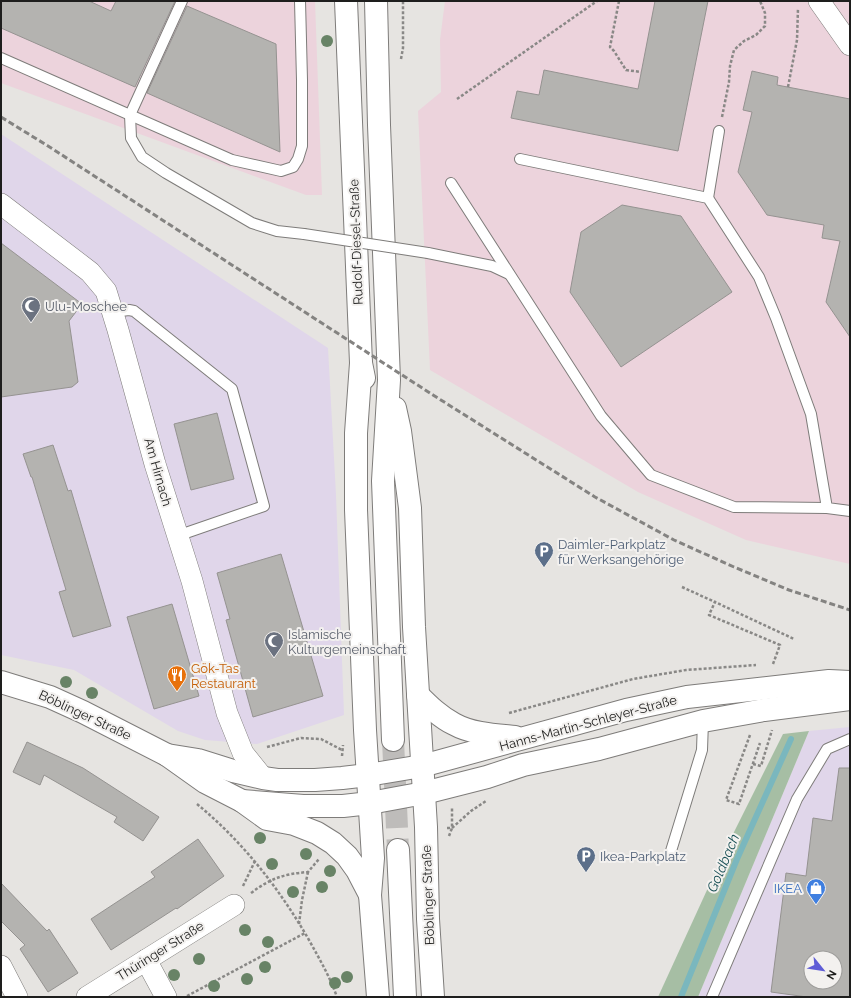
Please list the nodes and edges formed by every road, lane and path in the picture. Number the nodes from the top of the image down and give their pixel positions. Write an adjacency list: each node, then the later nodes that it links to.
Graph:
1 (182, 1): 15 (lane)
2 (300, 1): 15 (lane)
3 (346, 1): 23 (main road, Rudolf-Diesel-Straße)
4 (376, 1): 24 (main road, Rudolf-Diesel-Straße)
5 (597, 1): 14 (path)
6 (619, 1): 12 (path)
7 (760, 1): 16 (path)
8 (799, 1): 13 (path)
9 (819, 1): 10 (street)
10 (850, 45)
11 (1, 58): 15 (lane)
12 (641, 72)
13 (788, 87)
14 (456, 99)
15 (130, 115): 21 (lane, bridge)
16 (719, 131): 19 (lane)
17 (520, 159): 19 (lane)
18 (450, 183): 21 (lane)
19 (708, 198): 26 (lane)
20 (1, 204): 22 (street, Am Hirnach)
21 (510, 275): 26 (lane)
22 (113, 312): 28 (street, Am Hirnach); 28 (lane)
23 (361, 363): 25 (main road, Rudolf-Diesel-Straße); 51 (main road)
24 (389, 380): 25 (main road, Rudolf-Diesel-Straße); 36 (main road, Rudolf-Diesel-Straße)
25 (383, 481): 44 (main road, Rudolf-Diesel-Straße)
26 (827, 508): 27 (lane)
27 (850, 512)
28 (177, 536): 47 (street, Am Hirnach)
29 (682, 587): 30 (path)
30 (715, 602): 31 (path); 33 (path)
31 (794, 639)
32 (761, 665): 38 (path)
33 (768, 665)
34 (1, 682): 48 (main road, Böblinger Straße)
35 (850, 682): 42 (main road, Hanns-Martin-Schleyer-Straße)
36 (418, 695): 42 (main road); 50 (main road, Rudolf-Diesel-Straße)
37 (850, 699): 39 (main road, Hanns-Martin-Schleyer-Straße)
38 (504, 714)
39 (703, 721): 53 (main road, Hanns-Martin-Schleyer-Straße); 59 (lane)
40 (751, 734): 49 (path)
41 (770, 737): 49 (path)
42 (526, 738): 50 (main road, Hanns-Martin-Schleyer-Straße)
43 (850, 739): 79 (lane)
44 (393, 740)
45 (760, 743): 49 (path)
46 (342, 750): 47 (path)
47 (243, 753): 52 (street, Am Hirnach)
48 (166, 755): 52 (main road, Böblinger Straße); 55 (main road, Böblinger Straße)
49 (753, 764)
50 (422, 766): 51 (main road, Böblinger Straße); 53 (main road, Böblinger Straße)
51 (368, 775): 52 (main road, Böblinger Straße); 56 (main road, Böblinger Straße)
52 (262, 778)
53 (424, 793): 56 (main road, Böblinger Straße); 60 (main road, Böblinger Straße)
54 (191, 799): 62 (path)
55 (242, 801): 56 (main road, Böblinger Straße); 57 (main road, Böblinger Straße)
56 (370, 803): 61 (main road, Böblinger Straße)
57 (333, 843): 63 (path); 65 (main road, Böblinger Straße)
58 (398, 850): 77 (main road)
59 (671, 852)
60 (426, 856): 61 (main road); 78 (main road, Böblinger Straße)
61 (373, 858): 65 (main road, Böblinger Straße)
62 (255, 861): 64 (path); 66 (path)
63 (308, 872): 64 (path); 67 (path)
64 (270, 880): 67 (path)
65 (370, 895): 76 (main road, Böblinger Straße)
66 (234, 904): 69 (street, Thüringer Straße)
67 (299, 924): 68 (path)
68 (305, 934): 74 (path); 75 (path)
69 (146, 960): 72 (street, Thüringer Straße); 73 (street)
70 (1, 966): 71 (street)
71 (17, 997)
72 (86, 997)
73 (166, 997)
74 (184, 997)
75 (337, 997)
76 (378, 997)
77 (405, 997)
78 (433, 997)
79 (712, 997)

